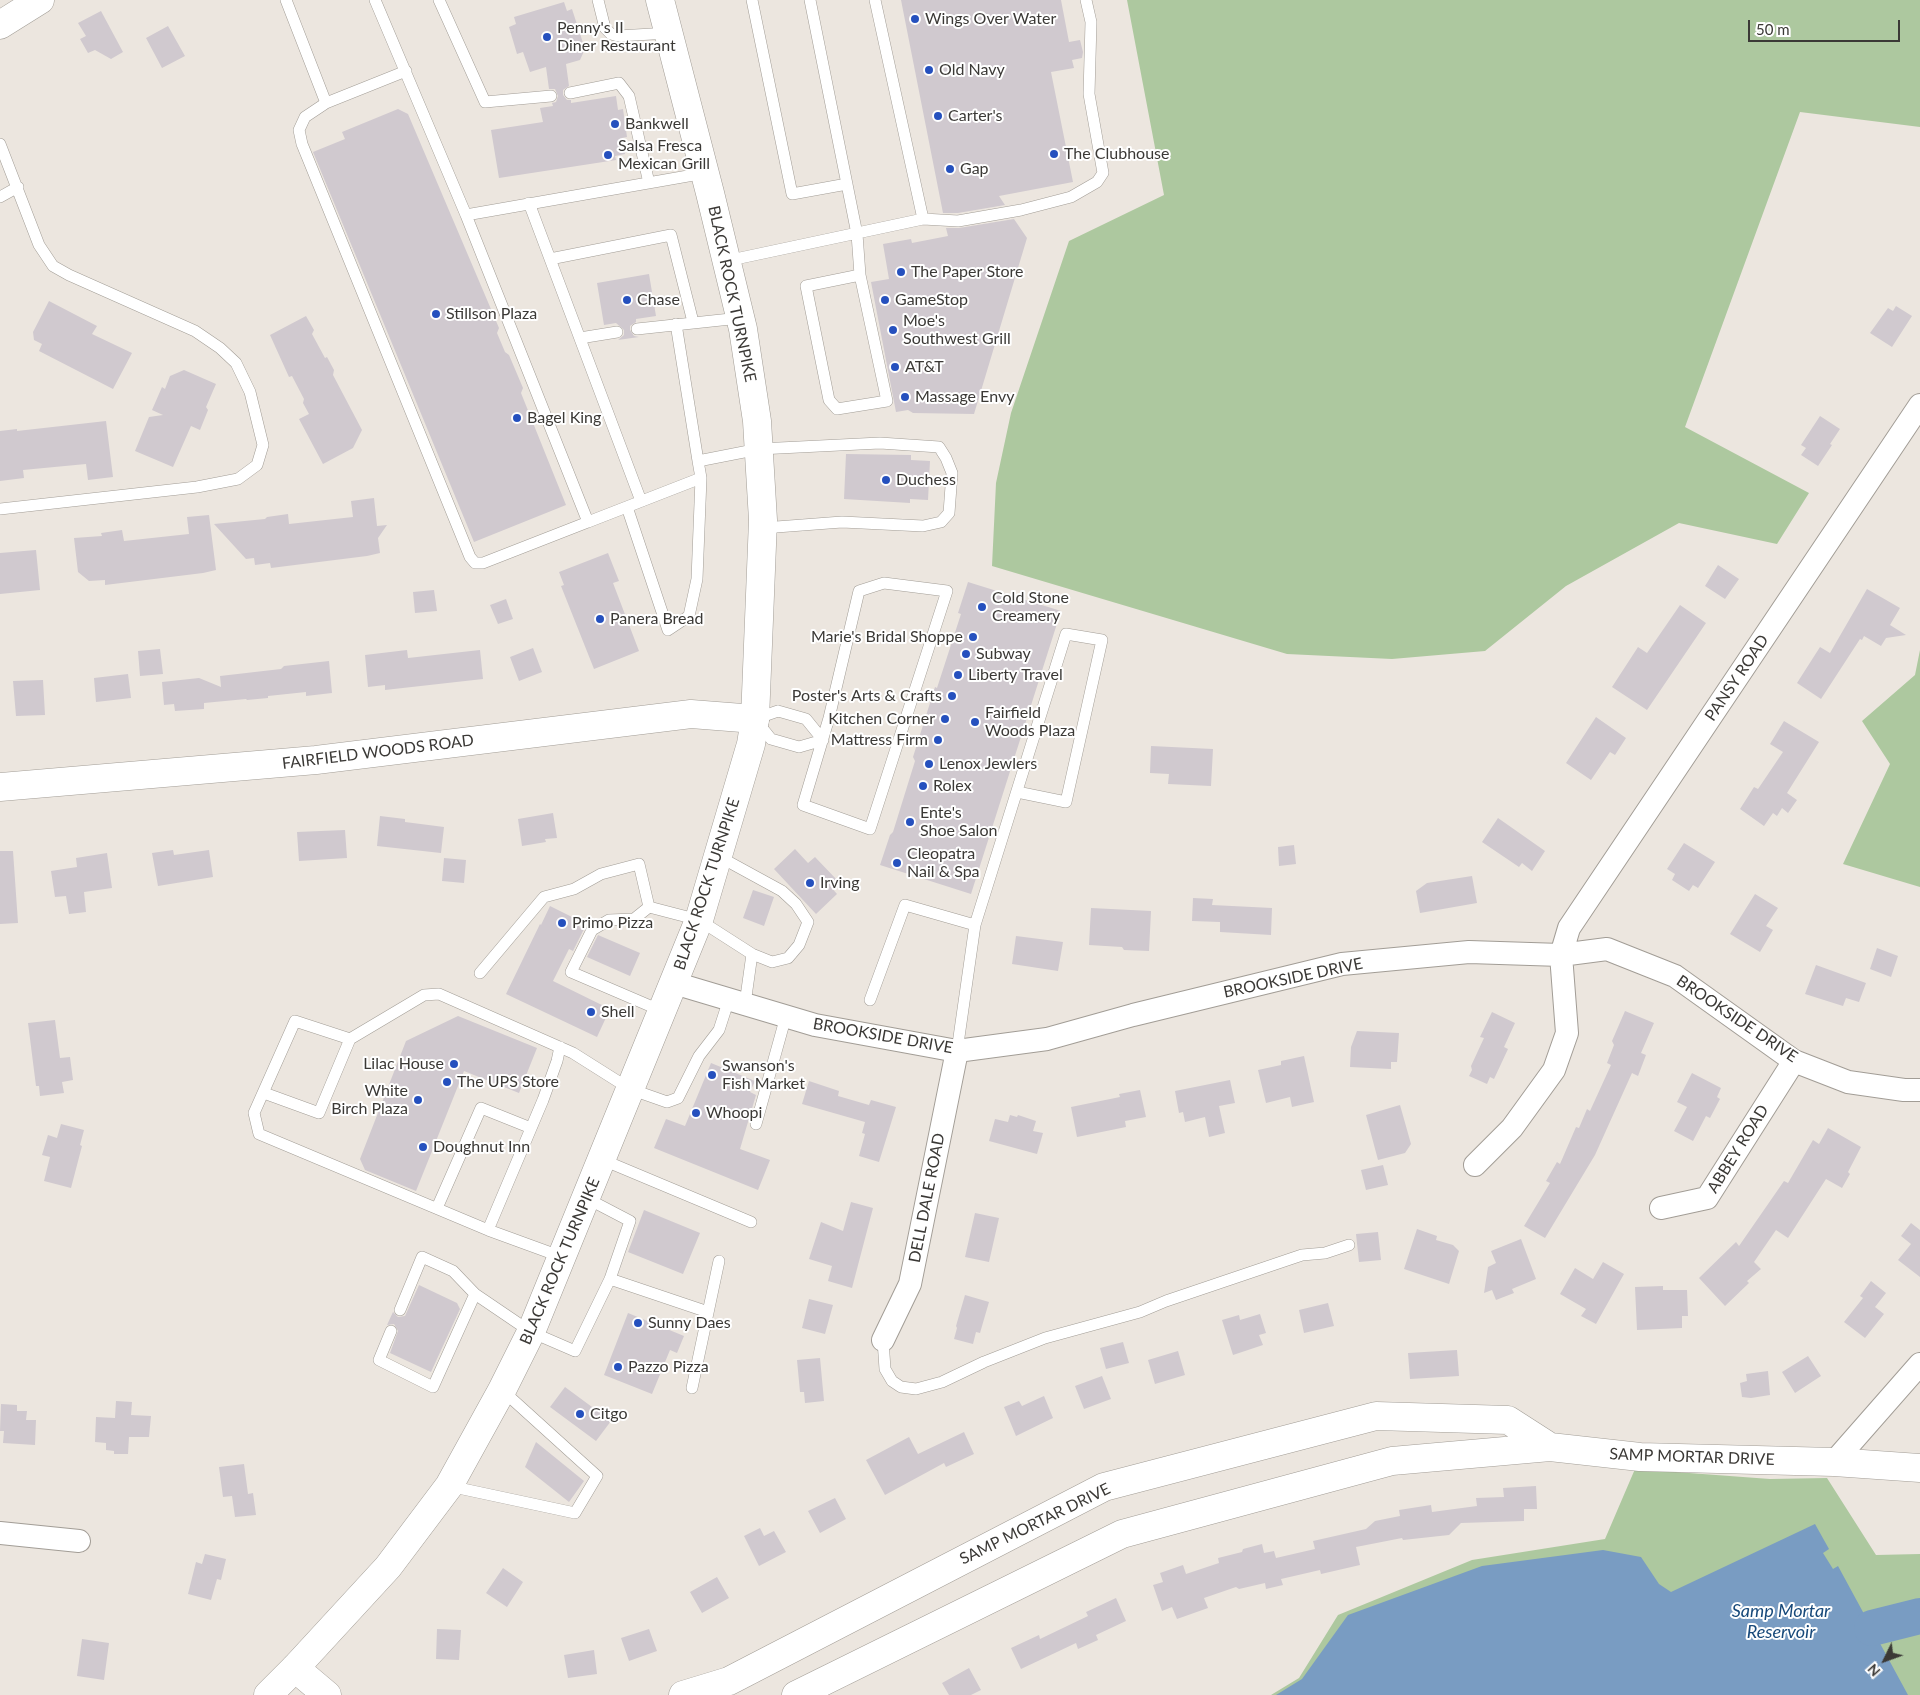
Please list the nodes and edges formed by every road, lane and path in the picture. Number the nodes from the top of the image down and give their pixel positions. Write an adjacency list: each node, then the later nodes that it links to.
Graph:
1 (40, 0): 11 (main road)
2 (286, 0): 16 (lane)
3 (375, 0): 13 (lane)
4 (440, 0): 15 (lane)
5 (598, 0): 12 (lane)
6 (660, 0): 12 (main road, BLACK ROCK TURNPIKE)
7 (752, 0): 20 (lane)
8 (810, 0): 20 (lane)
9 (875, 0): 25 (lane)
10 (1086, 0): 25 (lane)
11 (0, 24)
12 (668, 33): 18 (main road, BLACK ROCK TURNPIKE)
13 (406, 71): 16 (lane); 24 (lane)
14 (570, 93): 19 (lane)
15 (551, 96)
16 (326, 103): 43 (lane)
17 (0, 144): 21 (lane)
18 (705, 174): 19 (lane); 28 (main road, BLACK ROCK TURNPIKE)
19 (649, 183): 23 (lane)
20 (847, 184): 26 (lane)
21 (18, 187): 22 (lane); 42 (lane)
22 (0, 197)
23 (529, 203): 24 (lane); 27 (lane)
24 (466, 215): 43 (lane)
25 (923, 219): 26 (lane)
26 (857, 234): 28 (lane); 29 (lane)
27 (550, 259): 31 (lane); 35 (lane)
28 (726, 261): 30 (main road, BLACK ROCK TURNPIKE)
29 (860, 275): 29 (lane)
30 (740, 318): 31 (lane); 37 (main road, BLACK ROCK TURNPIKE)
31 (693, 322): 32 (lane)
32 (676, 324): 33 (lane); 38 (lane)
33 (637, 330)
34 (617, 332): 35 (lane)
35 (580, 338): 40 (lane)
36 (1920, 405): 54 (street, PANSY ROAD)
37 (759, 450): 38 (lane); 44 (main road, BLACK ROCK TURNPIKE); 44 (lane)
38 (698, 462): 39 (lane)
39 (701, 478): 40 (lane); 41 (lane)
40 (641, 501): 41 (lane)
41 (627, 507): 43 (lane)
42 (0, 509)
43 (588, 522)
44 (763, 528): 45 (main road, BLACK ROCK TURNPIKE)
45 (755, 719): 46 (lane); 46 (lane); 47 (main road, FAIRFIELD WOODS ROAD); 49 (main road, BLACK ROCK TURNPIKE)
46 (823, 740): 46 (lane)
47 (0, 787)
48 (1017, 792): 48 (lane); 52 (lane)
49 (718, 856): 51 (main road, BLACK ROCK TURNPIKE); 53 (lane)
50 (649, 907): 51 (lane); 55 (lane); 59 (lane)
51 (699, 920): 53 (lane); 56 (main road, BLACK ROCK TURNPIKE)
52 (976, 925): 57 (lane); 63 (lane)
53 (752, 954): 58 (lane)
54 (1561, 955): 63 (street, BROOKSIDE DRIVE); 64 (street, BROOKSIDE DRIVE); 71 (street)
55 (480, 973)
56 (674, 983): 58 (street, BROOKSIDE DRIVE); 59 (main road, BLACK ROCK TURNPIKE)
57 (870, 1000)
58 (737, 1001): 60 (street, BROOKSIDE DRIVE); 65 (lane)
59 (662, 1011): 65 (main road, BLACK ROCK TURNPIKE)
60 (786, 1016): 63 (street, BROOKSIDE DRIVE); 68 (lane)
61 (350, 1039): 62 (lane); 67 (lane); 67 (lane)
62 (560, 1047): 65 (lane); 69 (lane)
63 (957, 1051): 86 (street, DELL DALE ROAD)
64 (1794, 1061): 66 (street, BROOKSIDE DRIVE); 74 (street, ABBEY ROAD)
65 (630, 1089): 70 (main road, BLACK ROCK TURNPIKE)
66 (1920, 1090)
67 (264, 1092): 73 (lane)
68 (756, 1124)
69 (531, 1128): 73 (lane); 76 (lane)
70 (602, 1160): 72 (main road, BLACK ROCK TURNPIKE); 75 (lane)
71 (1475, 1165)
72 (586, 1198): 78 (main road, BLACK ROCK TURNPIKE); 80 (lane)
73 (437, 1208): 76 (lane)
74 (1661, 1208)
75 (751, 1222)
76 (488, 1230): 78 (lane)
77 (1349, 1245): 86 (lane)
78 (562, 1257): 85 (main road, BLACK ROCK TURNPIKE)
79 (719, 1261): 83 (lane)
80 (610, 1279): 83 (lane); 85 (lane)
81 (475, 1294): 82 (lane); 84 (lane); 85 (lane)
82 (400, 1310)
83 (708, 1312): 88 (lane)
84 (391, 1331)
85 (532, 1332): 89 (main road, BLACK ROCK TURNPIKE)
86 (882, 1340)
87 (1920, 1364): 91 (street)
88 (692, 1388)
89 (502, 1390): 93 (main road, BLACK ROCK TURNPIKE); 93 (lane)
90 (1550, 1447): 91 (main road, SAMP MORTAR DRIVE); 99 (main road, SAMP MORTAR DRIVE); 100 (main road, SAMP MORTAR DRIVE)
91 (1834, 1462): 92 (main road, SAMP MORTAR DRIVE)
92 (1920, 1468)
93 (449, 1486): 96 (main road, BLACK ROCK TURNPIKE)
94 (0, 1533): 95 (street)
95 (79, 1541)
96 (296, 1668): 97 (main road, BLACK ROCK TURNPIKE); 98 (main road)
97 (268, 1695)
98 (328, 1695)
99 (684, 1695)
100 (796, 1695)

